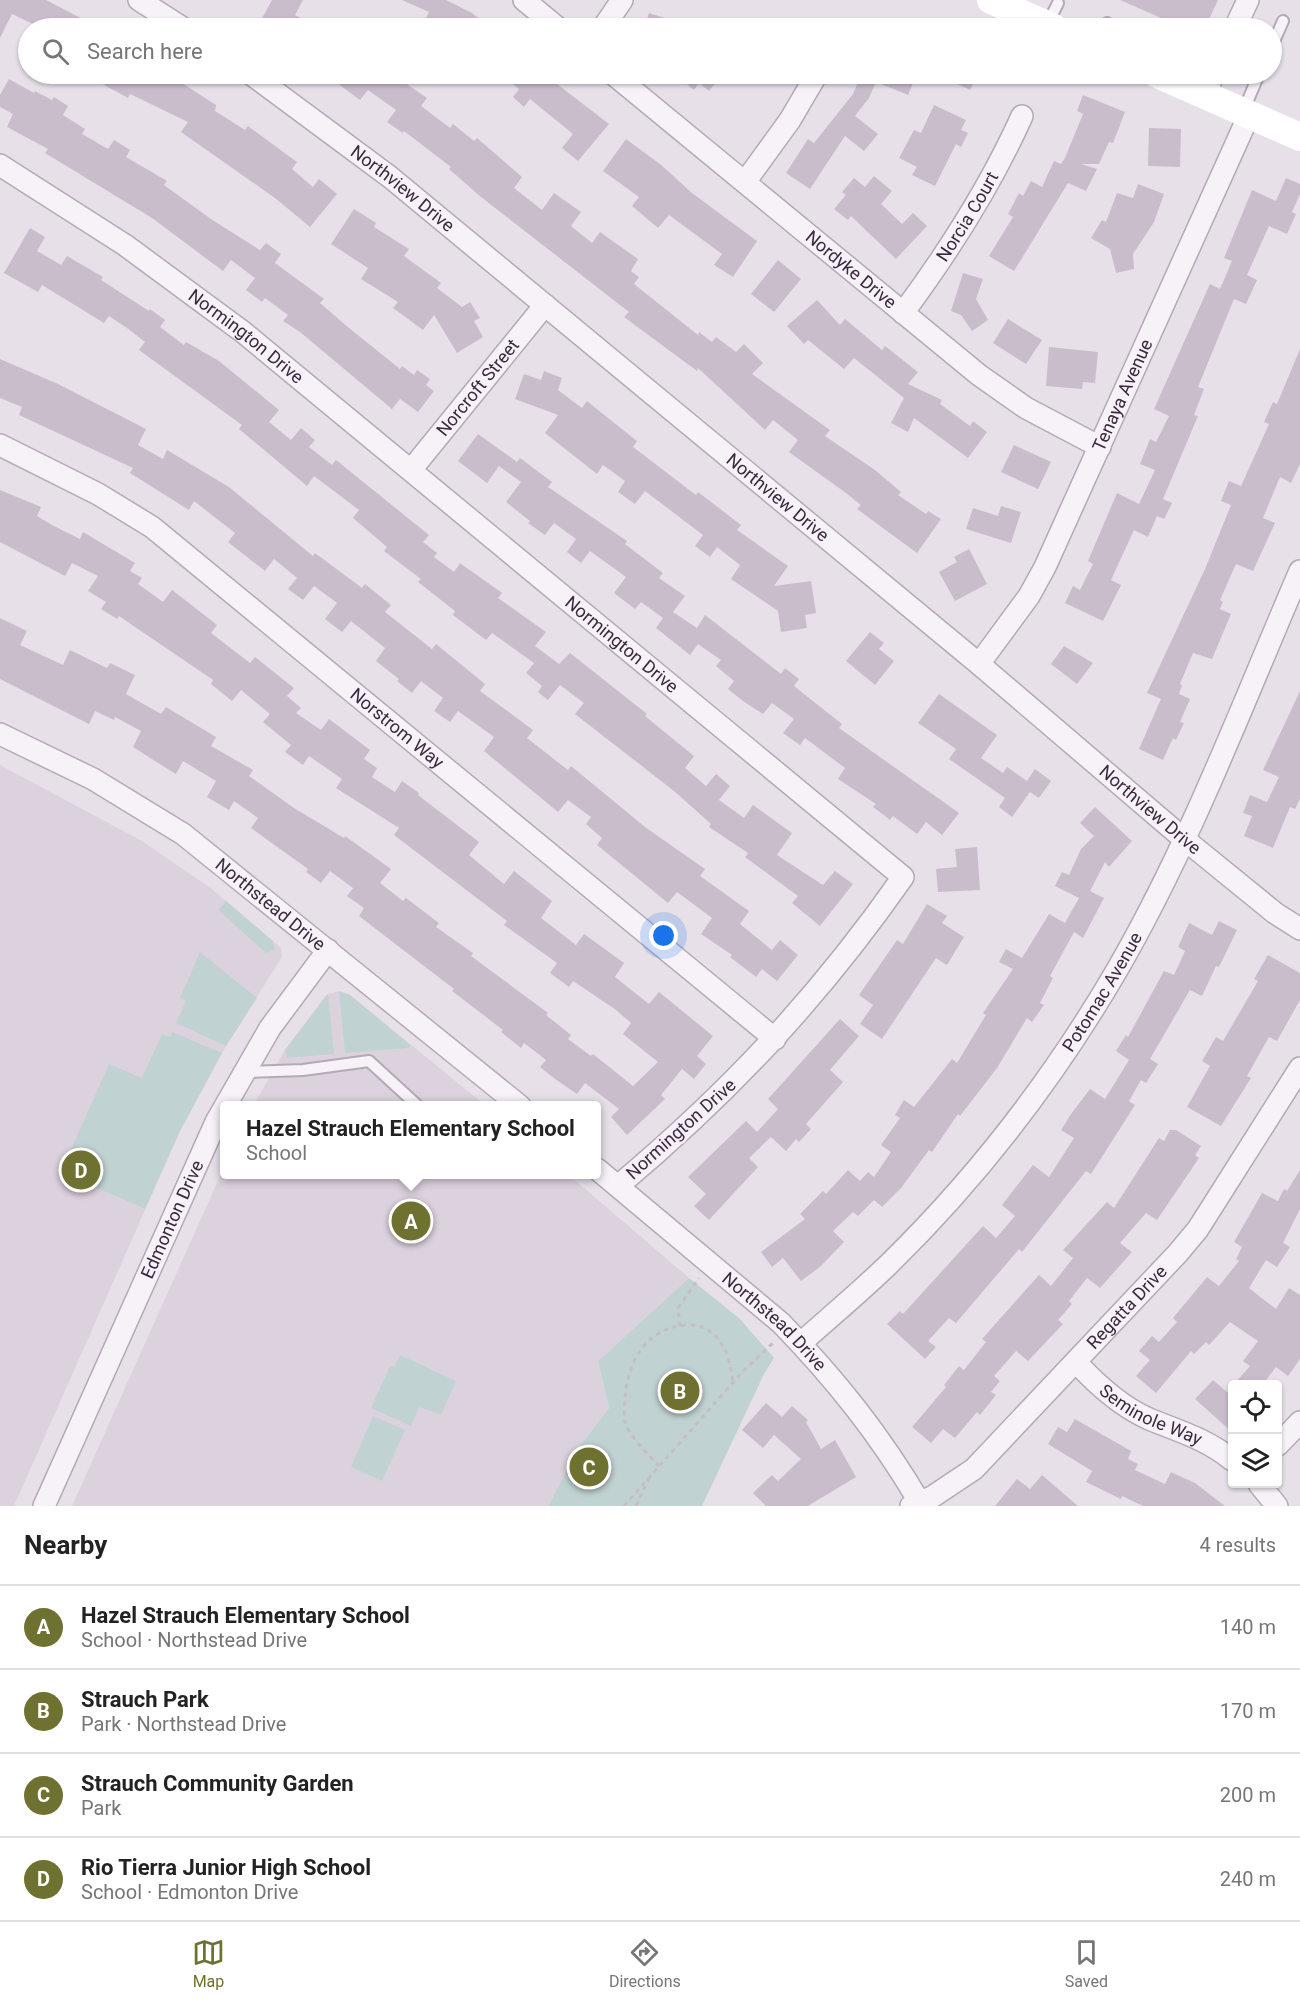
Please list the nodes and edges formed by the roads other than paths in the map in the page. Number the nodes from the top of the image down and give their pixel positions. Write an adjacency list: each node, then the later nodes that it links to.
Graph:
1 (140, 0): 6 (street)
2 (524, 0): 7 (street)
3 (622, 0): 8 (street)
4 (1248, 0): 10 (street)
5 (995, 1): 9 (main road)
6 (168, 18)
7 (546, 18)
8 (610, 18)
9 (1050, 18)
10 (1240, 18)
11 (264, 84): 21 (street, Northview Drive)
12 (625, 84): 20 (street, Nordyke Drive)
13 (811, 84): 20 (street)
14 (1209, 84): 16 (main road)
15 (1256, 84): 16 (lane)
16 (1246, 113): 18 (main road); 24 (street, Tenaya Avenue)
17 (1022, 116): 22 (street, Norcia Court)
18 (1300, 137)
19 (0, 165): 25 (street, Normington Drive)
20 (745, 182): 22 (street, Nordyke Drive)
21 (545, 305): 25 (street, Norcroft Street); 27 (street, Northview Drive)
22 (903, 313): 24 (street, Nordyke Drive)
23 (0, 445): 32 (street, Norstrom Way)
24 (1100, 447): 27 (street, Tenaya Avenue)
25 (411, 470): 32 (street, Normington Drive)
26 (1300, 571): 29 (street, Potomac Avenue)
27 (979, 664): 29 (street, Northview Drive)
28 (0, 734): 31 (street, Northstead Drive)
29 (1184, 839): 30 (street, Northview Drive); 41 (street, Potomac Avenue)
30 (1300, 929)
31 (328, 950): 34 (street, Edmonton Drive); 37 (street, Northstead Drive)
32 (776, 1039): 40 (street, Normington Drive)
33 (1300, 1068): 42 (street, Regatta Drive)
34 (243, 1072): 35 (street, Edmonton Drive); 36 (lane)
35 (228, 1101)
36 (413, 1101)
37 (514, 1101)
38 (220, 1116): 48 (street, Edmonton Drive)
39 (601, 1172): 40 (street, Northstead Drive)
40 (618, 1186): 41 (street, Northstead Drive)
41 (794, 1336): 47 (street, Northstead Drive)
42 (1076, 1362): 45 (street, Seminole Way); 47 (street, Regatta Drive)
43 (1300, 1422): 44 (street)
44 (1282, 1441)
45 (1228, 1457)
46 (1262, 1488): 49 (street)
47 (916, 1504)
48 (44, 1506)
49 (1277, 1506)

